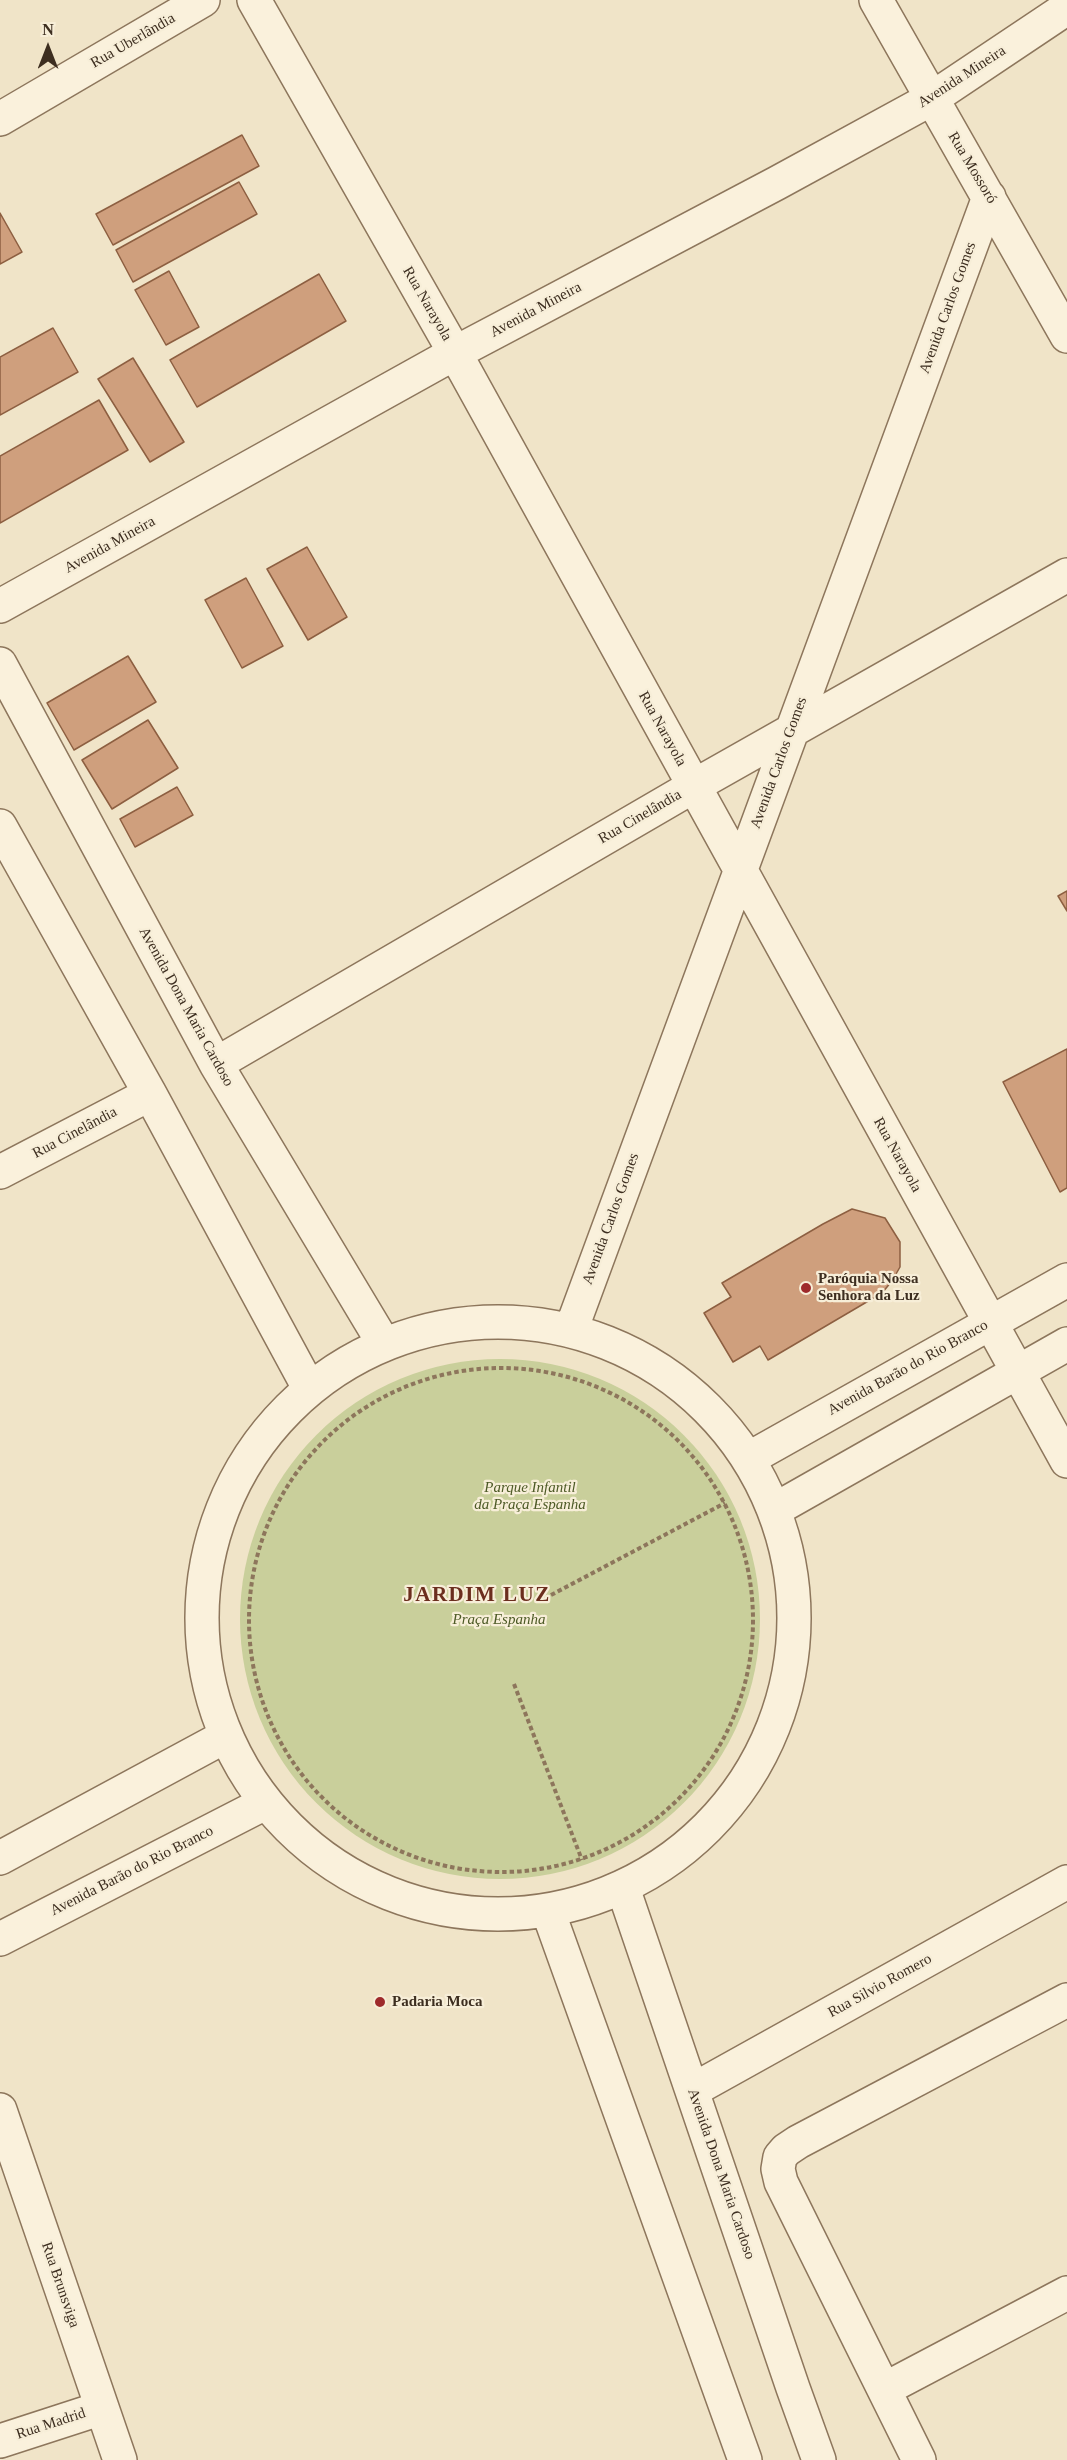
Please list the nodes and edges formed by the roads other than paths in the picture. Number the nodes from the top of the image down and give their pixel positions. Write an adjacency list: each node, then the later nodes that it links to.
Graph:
1 (203, 0): 6 (street, Rua Uberlândia)
2 (254, 0): 9 (street, Rua Narayola)
3 (876, 0): 5 (street, Rua Mossoró)
4 (1067, 8): 5 (street, Avenida Mineira)
5 (931, 99): 7 (street, Rua Mossoró); 9 (street, Avenida Mineira)
6 (0, 119)
7 (989, 197): 8 (street, Rua Mossoró); 13 (street, Avenida Carlos Gomes)
8 (1067, 336)
9 (455, 352): 11 (street, Avenida Mineira); 14 (street, Rua Narayola)
10 (1067, 575): 13 (street, Rua Cinelândia)
11 (0, 606)
12 (0, 664): 17 (street, Avenida Dona Maria Cardoso)
13 (791, 731): 14 (street, Rua Cinelândia); 16 (street, Avenida Carlos Gomes)
14 (694, 786): 16 (street, Rua Narayola); 17 (street, Rua Cinelândia)
15 (0, 826): 18 (street)
16 (740, 870): 21 (street, Rua Narayola); 22 (street, Avenida Carlos Gomes)
17 (216, 1064): 23 (street, Avenida Dona Maria Cardoso)
18 (150, 1094): 19 (street, Rua Cinelândia); 26 (street)
19 (0, 1172)
20 (1067, 1280): 21 (street, Avenida Barão do Rio Branco)
21 (990, 1323): 25 (street, Rua Narayola); 27 (street, Avenida Barão do Rio Branco)
22 (571, 1330): 23 (street); 27 (street)
23 (384, 1344): 26 (street)
24 (1067, 1344): 25 (street)
25 (1017, 1372): 28 (street, Rua Narayola); 29 (street)
26 (309, 1388): 30 (street)
27 (750, 1458): 29 (street)
28 (1067, 1461)
29 (776, 1509): 34 (street)
30 (224, 1737): 31 (street); 32 (street)
31 (265, 1803): 35 (street); 36 (street, Avenida Barão do Rio Branco)
32 (0, 1858)
33 (1067, 1882): 38 (street, Rua Silvio Romero)
34 (623, 1888): 35 (street); 38 (street, Avenida Dona Maria Cardoso)
35 (548, 1911): 45 (street)
36 (0, 1939)
37 (1067, 2001): 41 (street)
38 (693, 2090): 46 (street, Avenida Dona Maria Cardoso)
39 (0, 2110): 42 (street, Rua Brunsviga)
40 (1067, 2293): 41 (street)
41 (885, 2389): 47 (street)
42 (102, 2408): 43 (street, Rua Madrid); 44 (street, Rua Brunsviga)
43 (0, 2441)
44 (120, 2460)
45 (745, 2460)
46 (819, 2460)
47 (920, 2460)

